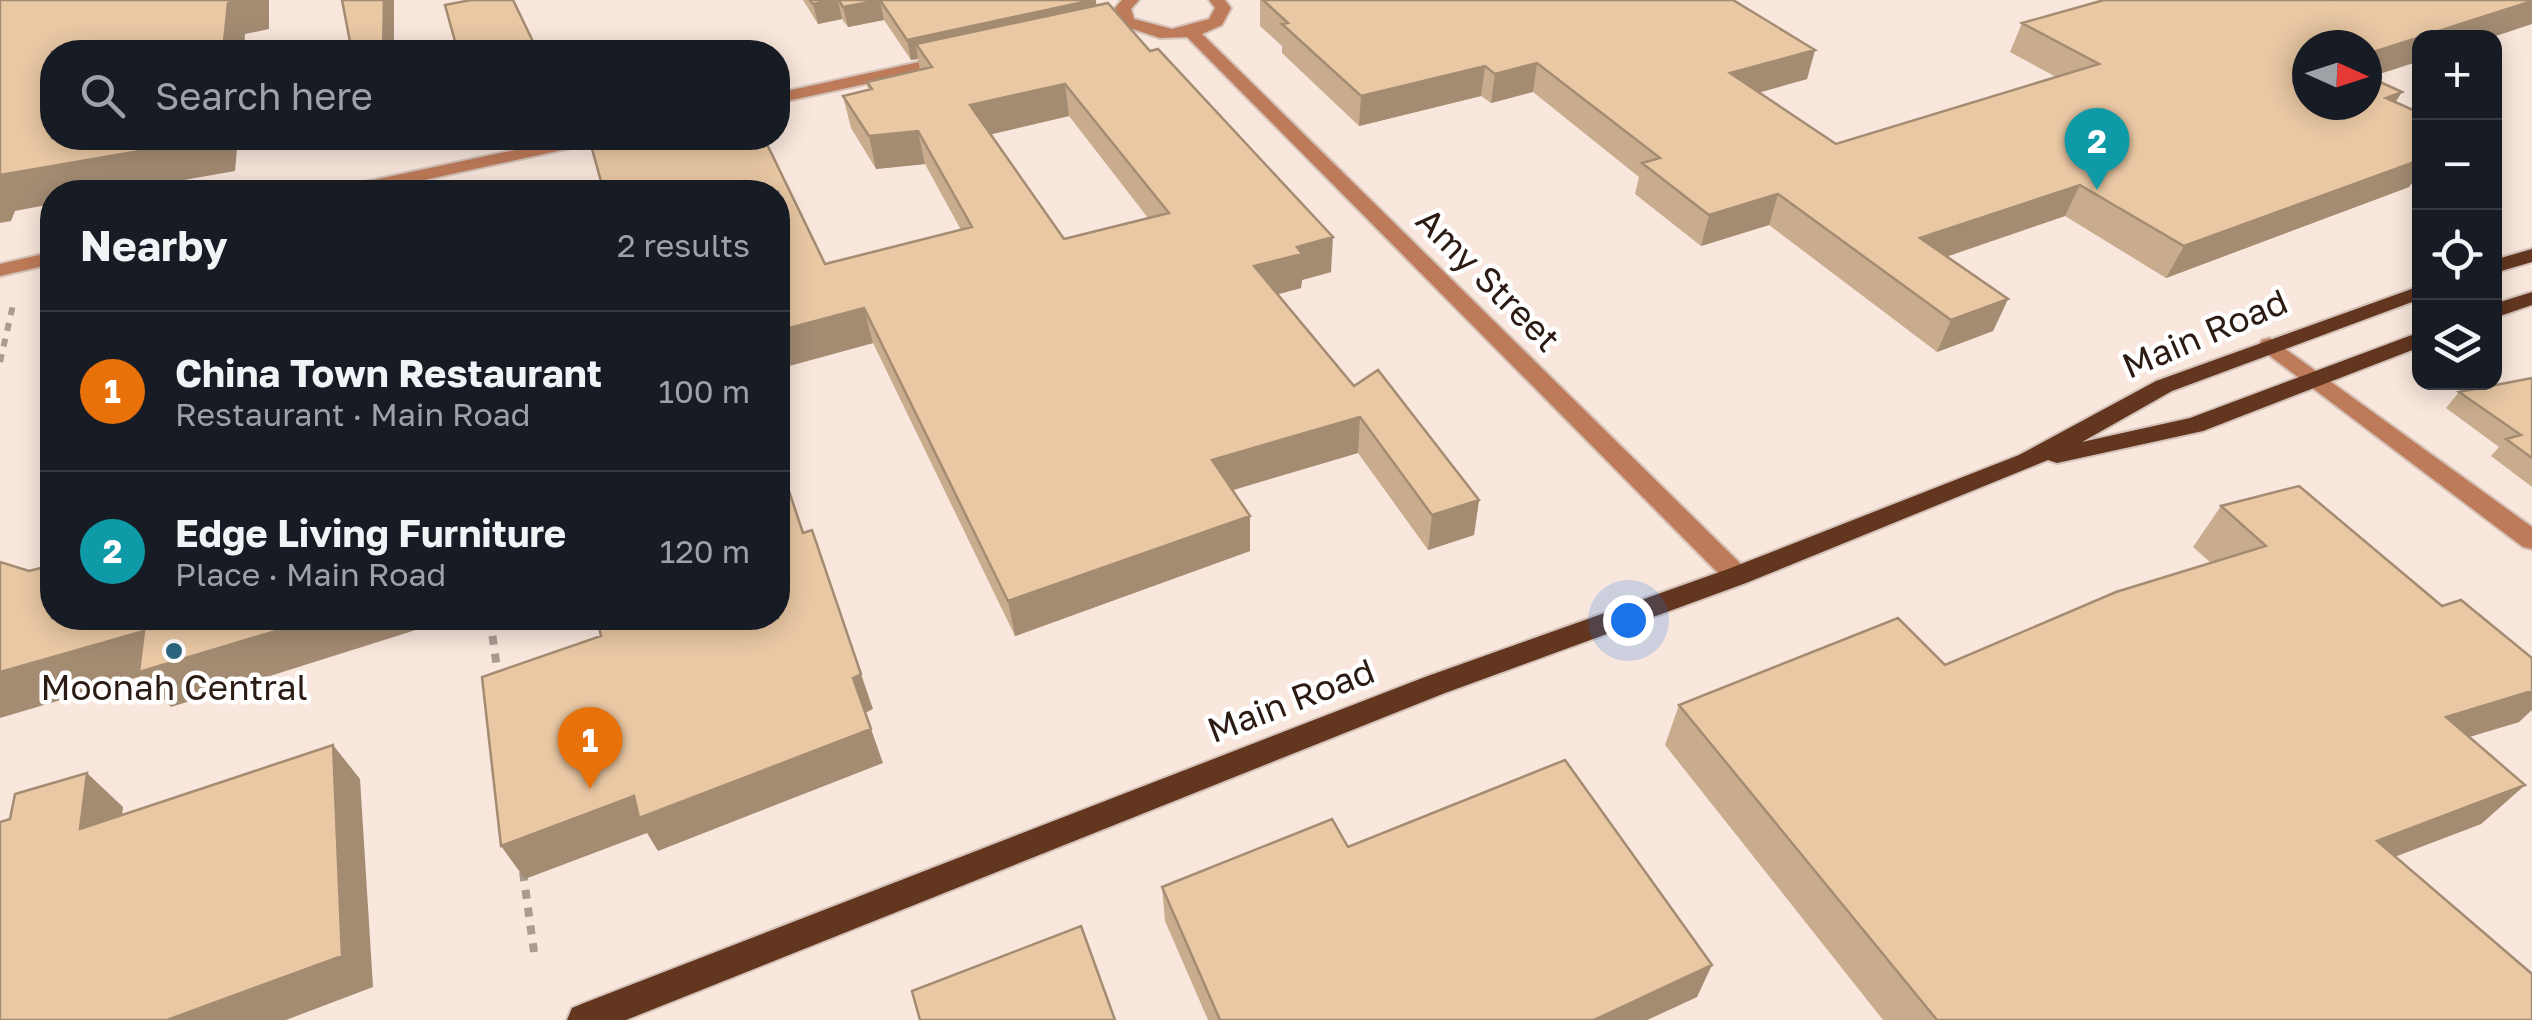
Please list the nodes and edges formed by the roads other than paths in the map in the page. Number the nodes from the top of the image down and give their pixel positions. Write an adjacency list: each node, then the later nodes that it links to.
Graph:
1 (1131, 0): 3 (street)
2 (1220, 0): 5 (street)
3 (1127, 22): 4 (street); 5 (street)
4 (1108, 26)
5 (1191, 32): 22 (street, Amy Street)
6 (972, 56): 7 (street)
7 (790, 95)
8 (538, 150): 9 (street)
9 (400, 180)
10 (2532, 255): 12 (main road)
11 (40, 261): 13 (street)
12 (2502, 264)
13 (0, 270)
14 (2412, 295): 18 (main road, Main Road)
15 (2532, 298): 16 (main road)
16 (2502, 309)
17 (2412, 342): 19 (main road, Main Road)
18 (2270, 345): 19 (street); 20 (main road, Main Road)
19 (2318, 378): 20 (main road, Main Road); 21 (street)
20 (2028, 461): 22 (main road, Main Road)
21 (2532, 540)
22 (1737, 576): 23 (main road, Main Road)
23 (584, 1020)

